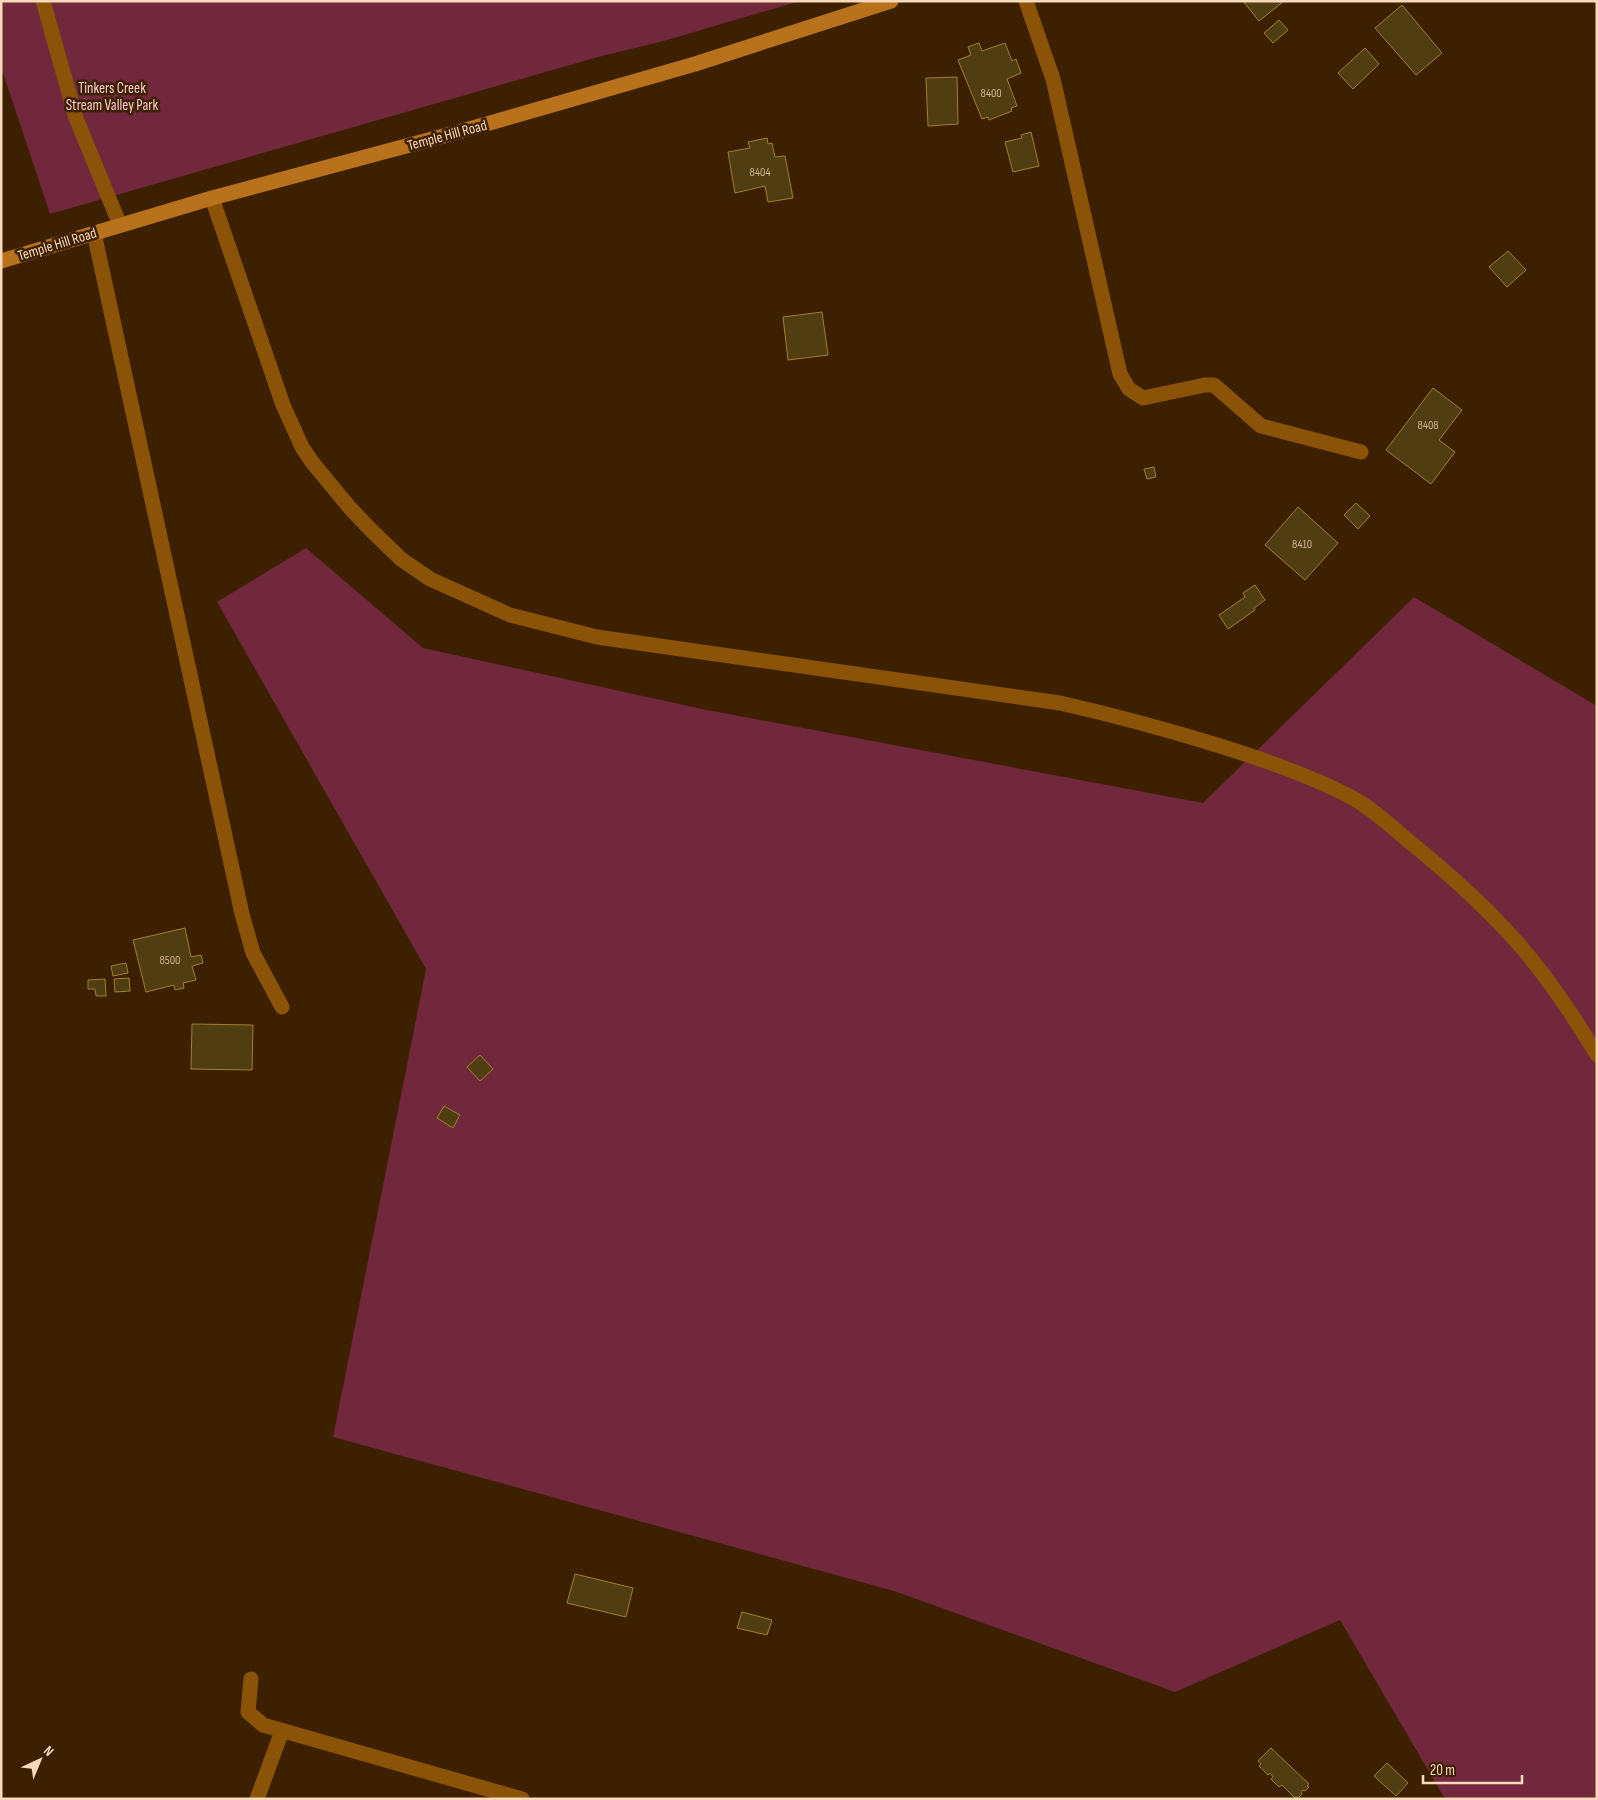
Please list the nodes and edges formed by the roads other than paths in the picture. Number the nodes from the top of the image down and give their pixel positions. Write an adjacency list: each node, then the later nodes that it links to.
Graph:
1 (43, 1): 5 (street)
2 (891, 1): 4 (main road, Temple Hill Road)
3 (1026, 1): 8 (street)
4 (212, 198): 5 (main road, Temple Hill Road); 10 (street)
5 (120, 226): 6 (main road, Temple Hill Road)
6 (94, 233): 7 (main road, Temple Hill Road); 9 (street)
7 (1, 261)
8 (1361, 452)
9 (282, 1007)
10 (1597, 1055)
11 (251, 1680): 12 (street)
12 (282, 1731): 13 (street); 14 (street)
13 (257, 1799)
14 (522, 1799)

